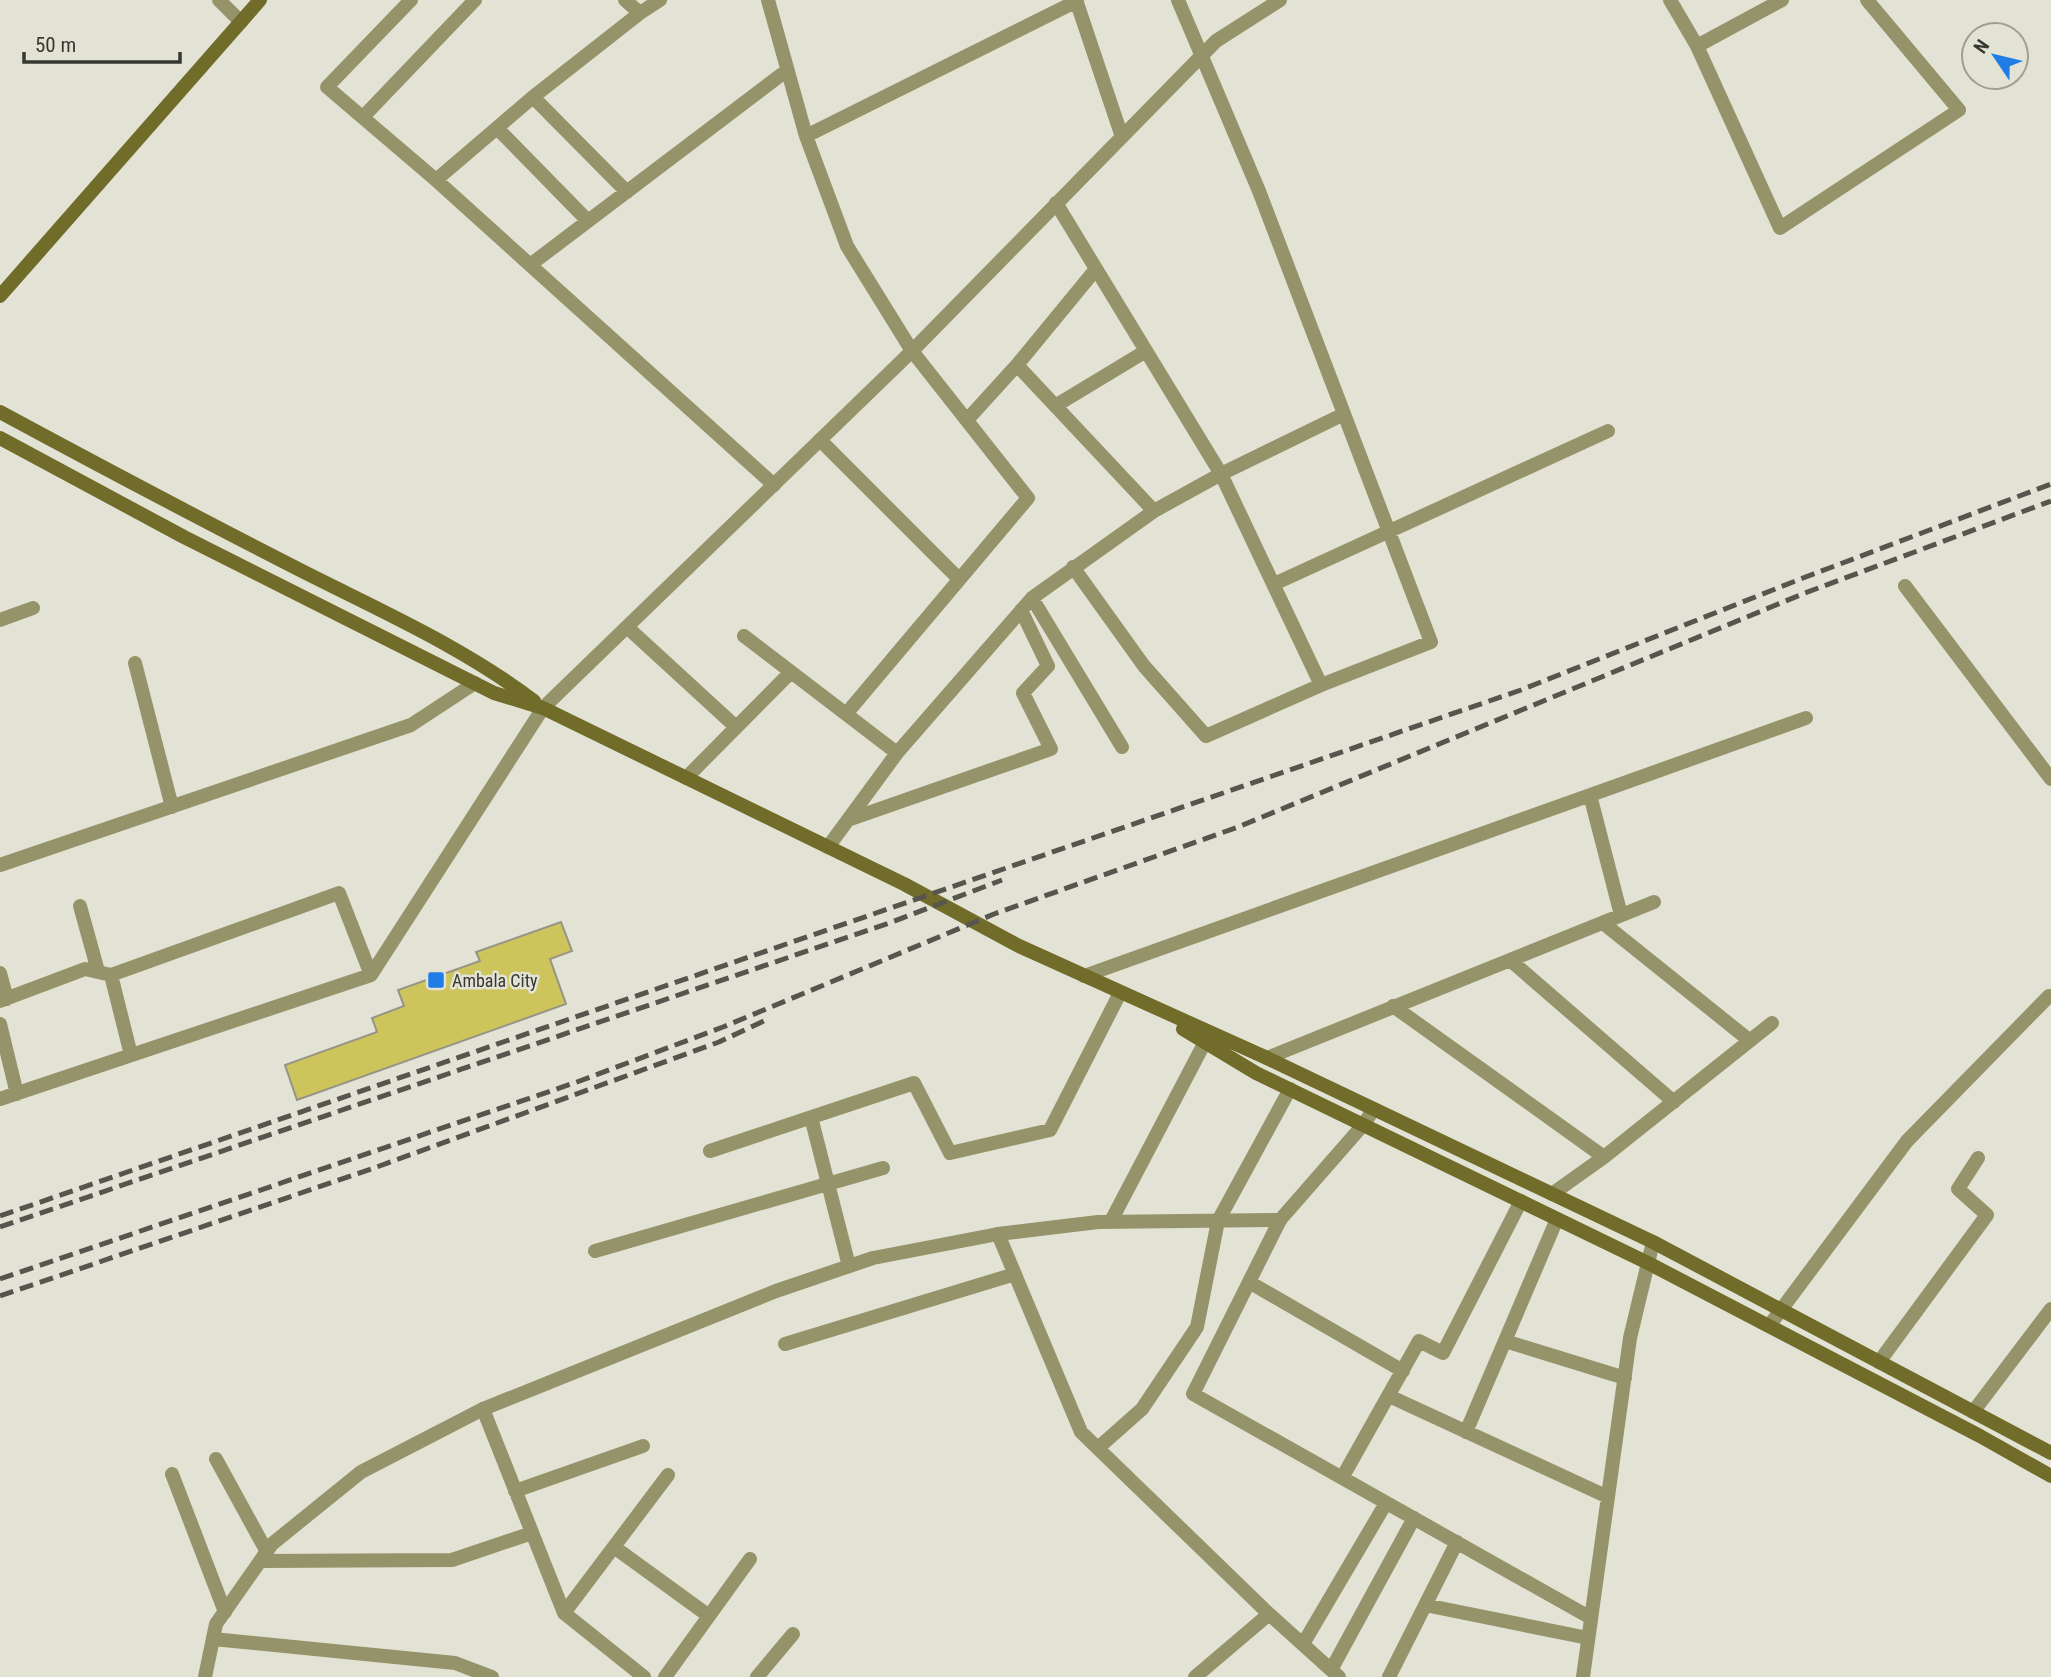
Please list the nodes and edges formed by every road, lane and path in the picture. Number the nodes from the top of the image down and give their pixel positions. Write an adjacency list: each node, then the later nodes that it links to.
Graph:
1 (219, 0): 15 (street)
2 (260, 0): 15 (main road)
3 (411, 0): 20 (street)
4 (475, 0): 20 (street)
5 (625, 0): 14 (street)
6 (660, 0): 14 (street)
7 (768, 0): 18 (street)
8 (1077, 0): 22 (street); 23 (street)
9 (1178, 0): 17 (street)
10 (1280, 0): 17 (street)
11 (1670, 0): 16 (street)
12 (1782, 0): 16 (street)
13 (1867, 0): 16 (street)
14 (640, 13): 19 (street)
15 (241, 22): 30 (main road)
16 (1697, 46)
17 (1202, 57): 23 (street); 36 (street)
18 (786, 71): 22 (street); 25 (street)
19 (533, 97): 21 (street); 25 (street)
20 (363, 117): 24 (street)
21 (497, 128): 24 (street); 27 (street)
22 (806, 136): 31 (street)
23 (1122, 136): 26 (street)
24 (436, 180): 28 (street)
25 (627, 192): 27 (street)
26 (1056, 203): 29 (street); 31 (street)
27 (589, 221): 28 (street)
28 (530, 265): 42 (street)
29 (1096, 269): 32 (street); 33 (street)
30 (0, 296)
31 (912, 351): 37 (street); 40 (street)
32 (1146, 351): 34 (street); 41 (street)
33 (1017, 365): 34 (street); 37 (street)
34 (1055, 406): 43 (street)
35 (0, 412): 59 (main road)
36 (1344, 414): 41 (street); 44 (street)
37 (967, 420): 46 (street)
38 (1608, 431): 44 (street)
39 (0, 438): 57 (main road)
40 (820, 440): 42 (street); 46 (street)
41 (1221, 474): 43 (street); 47 (street)
42 (774, 485): 53 (street)
43 (1154, 510): 45 (street)
44 (1389, 532): 47 (street); 58 (street)
45 (1073, 567): 49 (street); 58 (street)
46 (959, 579): 60 (street)
47 (1273, 584): 58 (street)
48 (1905, 586): 66 (street)
49 (1032, 598): 51 (street); 63 (street)
50 (33, 608): 52 (street)
51 (1021, 610): 64 (street); 69 (street)
52 (0, 620)
53 (627, 627): 59 (street); 62 (street)
54 (744, 636): 56 (street)
55 (135, 663): 68 (street)
56 (791, 672): 60 (street); 62 (street)
57 (475, 683): 59 (main road); 68 (street)
58 (1321, 685)
59 (543, 708): 65 (main road); 79 (street)
60 (846, 714): 64 (street)
61 (1806, 718): 67 (street)
62 (736, 727): 65 (street)
63 (1122, 747)
64 (897, 753): 69 (street)
65 (685, 778): 70 (main road)
66 (2051, 779)
67 (1590, 795): 74 (street); 80 (street)
68 (172, 807): 71 (street)
69 (848, 820): 70 (street)
70 (828, 847): 80 (main road)
71 (0, 865)
72 (1654, 902): 74 (street)
73 (80, 906): 77 (street)
74 (1621, 915): 75 (street)
75 (1602, 923): 76 (street); 87 (street)
76 (1510, 960): 84 (street); 94 (street)
77 (104, 973): 79 (street); 83 (street); 89 (street)
78 (0, 974): 83 (street)
79 (371, 975): 89 (street)
80 (1084, 976): 81 (main road)
81 (1126, 995): 88 (main road); 90 (main road); 96 (street)
82 (2049, 996): 117 (street)
83 (4, 1000)
84 (1393, 1006): 90 (street); 99 (street)
85 (1772, 1023): 87 (street)
86 (0, 1024): 92 (street)
87 (1749, 1040): 94 (street)
88 (1205, 1042): 91 (main road); 107 (street)
89 (131, 1055): 92 (street)
90 (1268, 1058): 95 (main road)
91 (1290, 1089): 97 (main road); 108 (street)
92 (17, 1094): 93 (street)
93 (0, 1099)
94 (1674, 1101): 99 (street)
95 (1374, 1109): 97 (street); 103 (main road)
96 (811, 1117): 98 (street); 102 (street)
97 (1363, 1125): 104 (main road); 106 (street)
98 (710, 1151)
99 (1604, 1157): 103 (street)
100 (1978, 1158): 121 (street)
101 (883, 1168): 102 (street)
102 (828, 1184): 111 (street); 113 (street)
103 (1552, 1194): 110 (main road)
104 (1521, 1201): 105 (main road); 122 (street)
105 (1556, 1219): 112 (main road); 119 (street)
106 (1280, 1220): 108 (street); 115 (street)
107 (1111, 1221): 108 (street); 109 (street)
108 (1218, 1221): 129 (street)
109 (998, 1234): 113 (street); 114 (street)
110 (1653, 1242): 112 (street); 117 (main road)
111 (595, 1251)
112 (1648, 1263): 118 (main road); 123 (street)
113 (849, 1266): 125 (street)
114 (1015, 1273): 120 (street); 129 (street)
115 (1249, 1282): 122 (street); 135 (street)
116 (2051, 1309): 126 (street)
117 (1782, 1310): 118 (street); 121 (main road)
118 (1769, 1326): 134 (main road)
119 (1505, 1341): 123 (street); 127 (street)
120 (785, 1344)
121 (1879, 1362): 126 (main road)
122 (1403, 1371): 124 (street)
123 (1625, 1377): 137 (street)
124 (1389, 1396): 127 (street); 135 (street)
125 (483, 1409): 136 (street); 143 (street)
126 (1973, 1412): 130 (main road)
127 (1466, 1432): 137 (street)
128 (643, 1446): 136 (street)
129 (1098, 1448): 148 (street)
130 (2051, 1453)
131 (216, 1459): 143 (street)
132 (172, 1474): 146 (street)
133 (668, 1475): 142 (street)
134 (2051, 1476)
135 (1342, 1478): 138 (street)
136 (515, 1491): 140 (street)
137 (1608, 1497): 150 (street)
138 (1386, 1503): 139 (street); 154 (street)
139 (1414, 1518): 141 (street); 155 (street)
140 (532, 1534): 143 (street); 147 (street)
141 (1457, 1542): 145 (street); 150 (street)
142 (614, 1547): 147 (street); 149 (street)
143 (264, 1556): 146 (street)
144 (750, 1559): 149 (street)
145 (1425, 1605): 152 (street); 162 (street)
146 (225, 1612): 153 (street)
147 (564, 1614): 158 (street)
148 (1269, 1614): 154 (street); 161 (street)
149 (709, 1616): 159 (street)
150 (1591, 1618): 152 (street)
151 (793, 1634): 160 (street)
152 (1588, 1638): 163 (street)
153 (213, 1639): 156 (street); 157 (street)
154 (1303, 1644): 155 (street)
155 (1335, 1673)
156 (205, 1677)
157 (492, 1677)
158 (644, 1677)
159 (665, 1677)
160 (757, 1677)
161 (1195, 1677)
162 (1390, 1677)
163 (1583, 1677)

